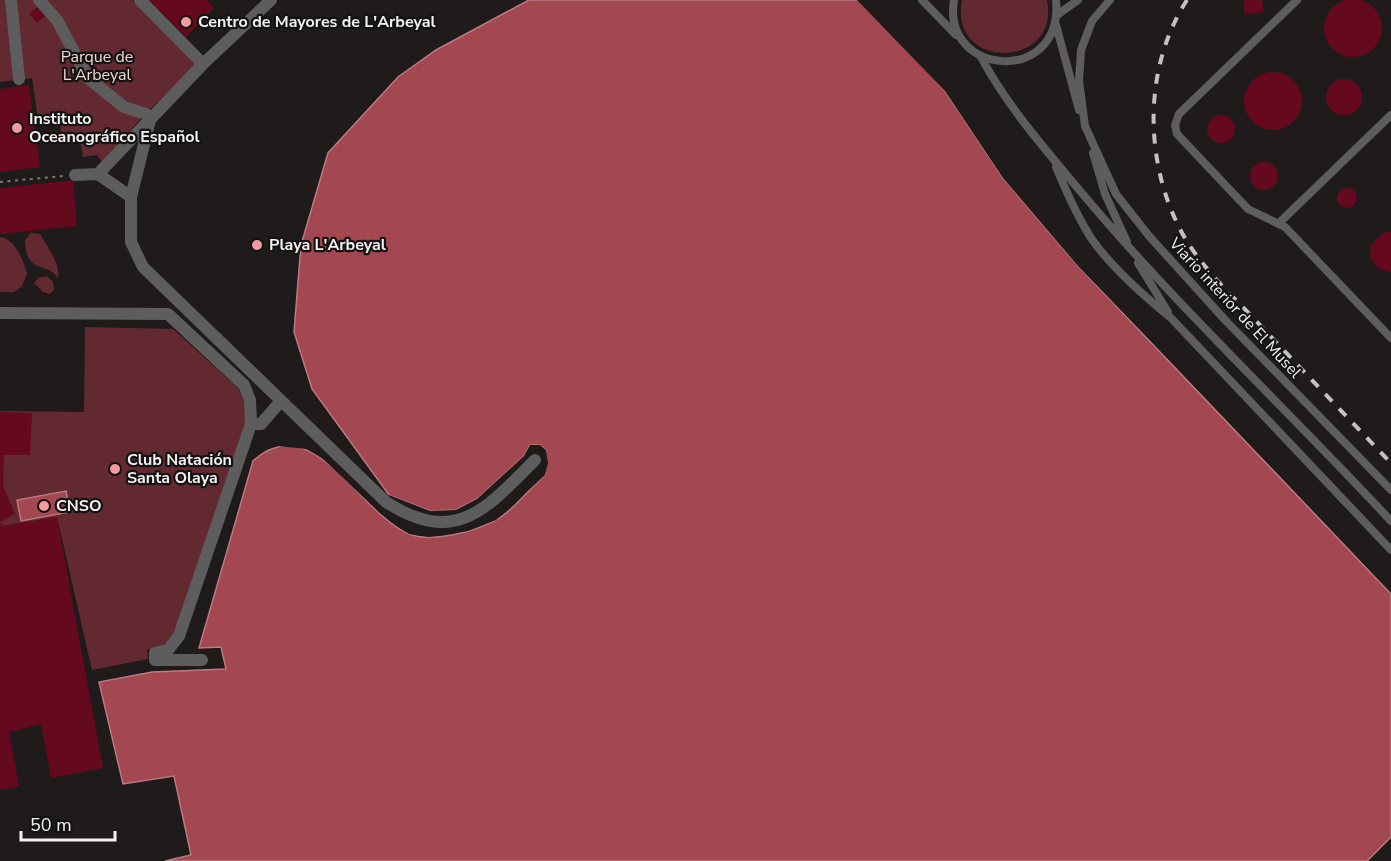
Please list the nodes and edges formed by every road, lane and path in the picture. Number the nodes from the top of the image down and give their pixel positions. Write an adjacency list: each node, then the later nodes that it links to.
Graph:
1 (11, 0): 16 (street)
2 (39, 0): 18 (street)
3 (140, 0): 15 (street)
4 (271, 0): 15 (street)
5 (922, 0): 13 (lane)
6 (954, 0): 13 (lane)
7 (1056, 0): 11 (lane)
8 (1078, 0): 11 (lane)
9 (1110, 0): 19 (lane, Viario interior de El Musel)
10 (1298, 0): 25 (lane)
11 (1058, 15): 12 (lane)
12 (1056, 25): 14 (lane); 19 (lane, Viario interior de El Musel)
13 (965, 44): 14 (lane)
14 (981, 57): 20 (lane, Viario interior de El Musel)
15 (203, 64): 18 (street)
16 (19, 79)
17 (1391, 116): 25 (lane)
18 (150, 120): 21 (street); 24 (street)
19 (1085, 126): 26 (lane, Viario interior de El Musel); 35 (lane, Viario interior de El Musel)
20 (1052, 157): 26 (lane, Viario interior de El Musel); 30 (lane, Viario interior de El Musel)
21 (99, 174): 22 (street); 24 (street)
22 (75, 175): 23 (path)
23 (0, 182)
24 (131, 197): 27 (street)
25 (1278, 224): 31 (lane)
26 (1130, 251): 30 (lane, Viario interior de El Musel); 36 (lane, Viario interior de El Musel)
27 (180, 303): 29 (street); 32 (street)
28 (0, 313): 29 (street)
29 (168, 314): 33 (street)
30 (1171, 318): 37 (lane, Viario interior de El Musel)
31 (1391, 338)
32 (280, 402): 33 (street); 34 (street)
33 (251, 423): 38 (street)
34 (535, 460)
35 (1391, 490)
36 (1391, 520)
37 (1391, 550)
38 (202, 660)

